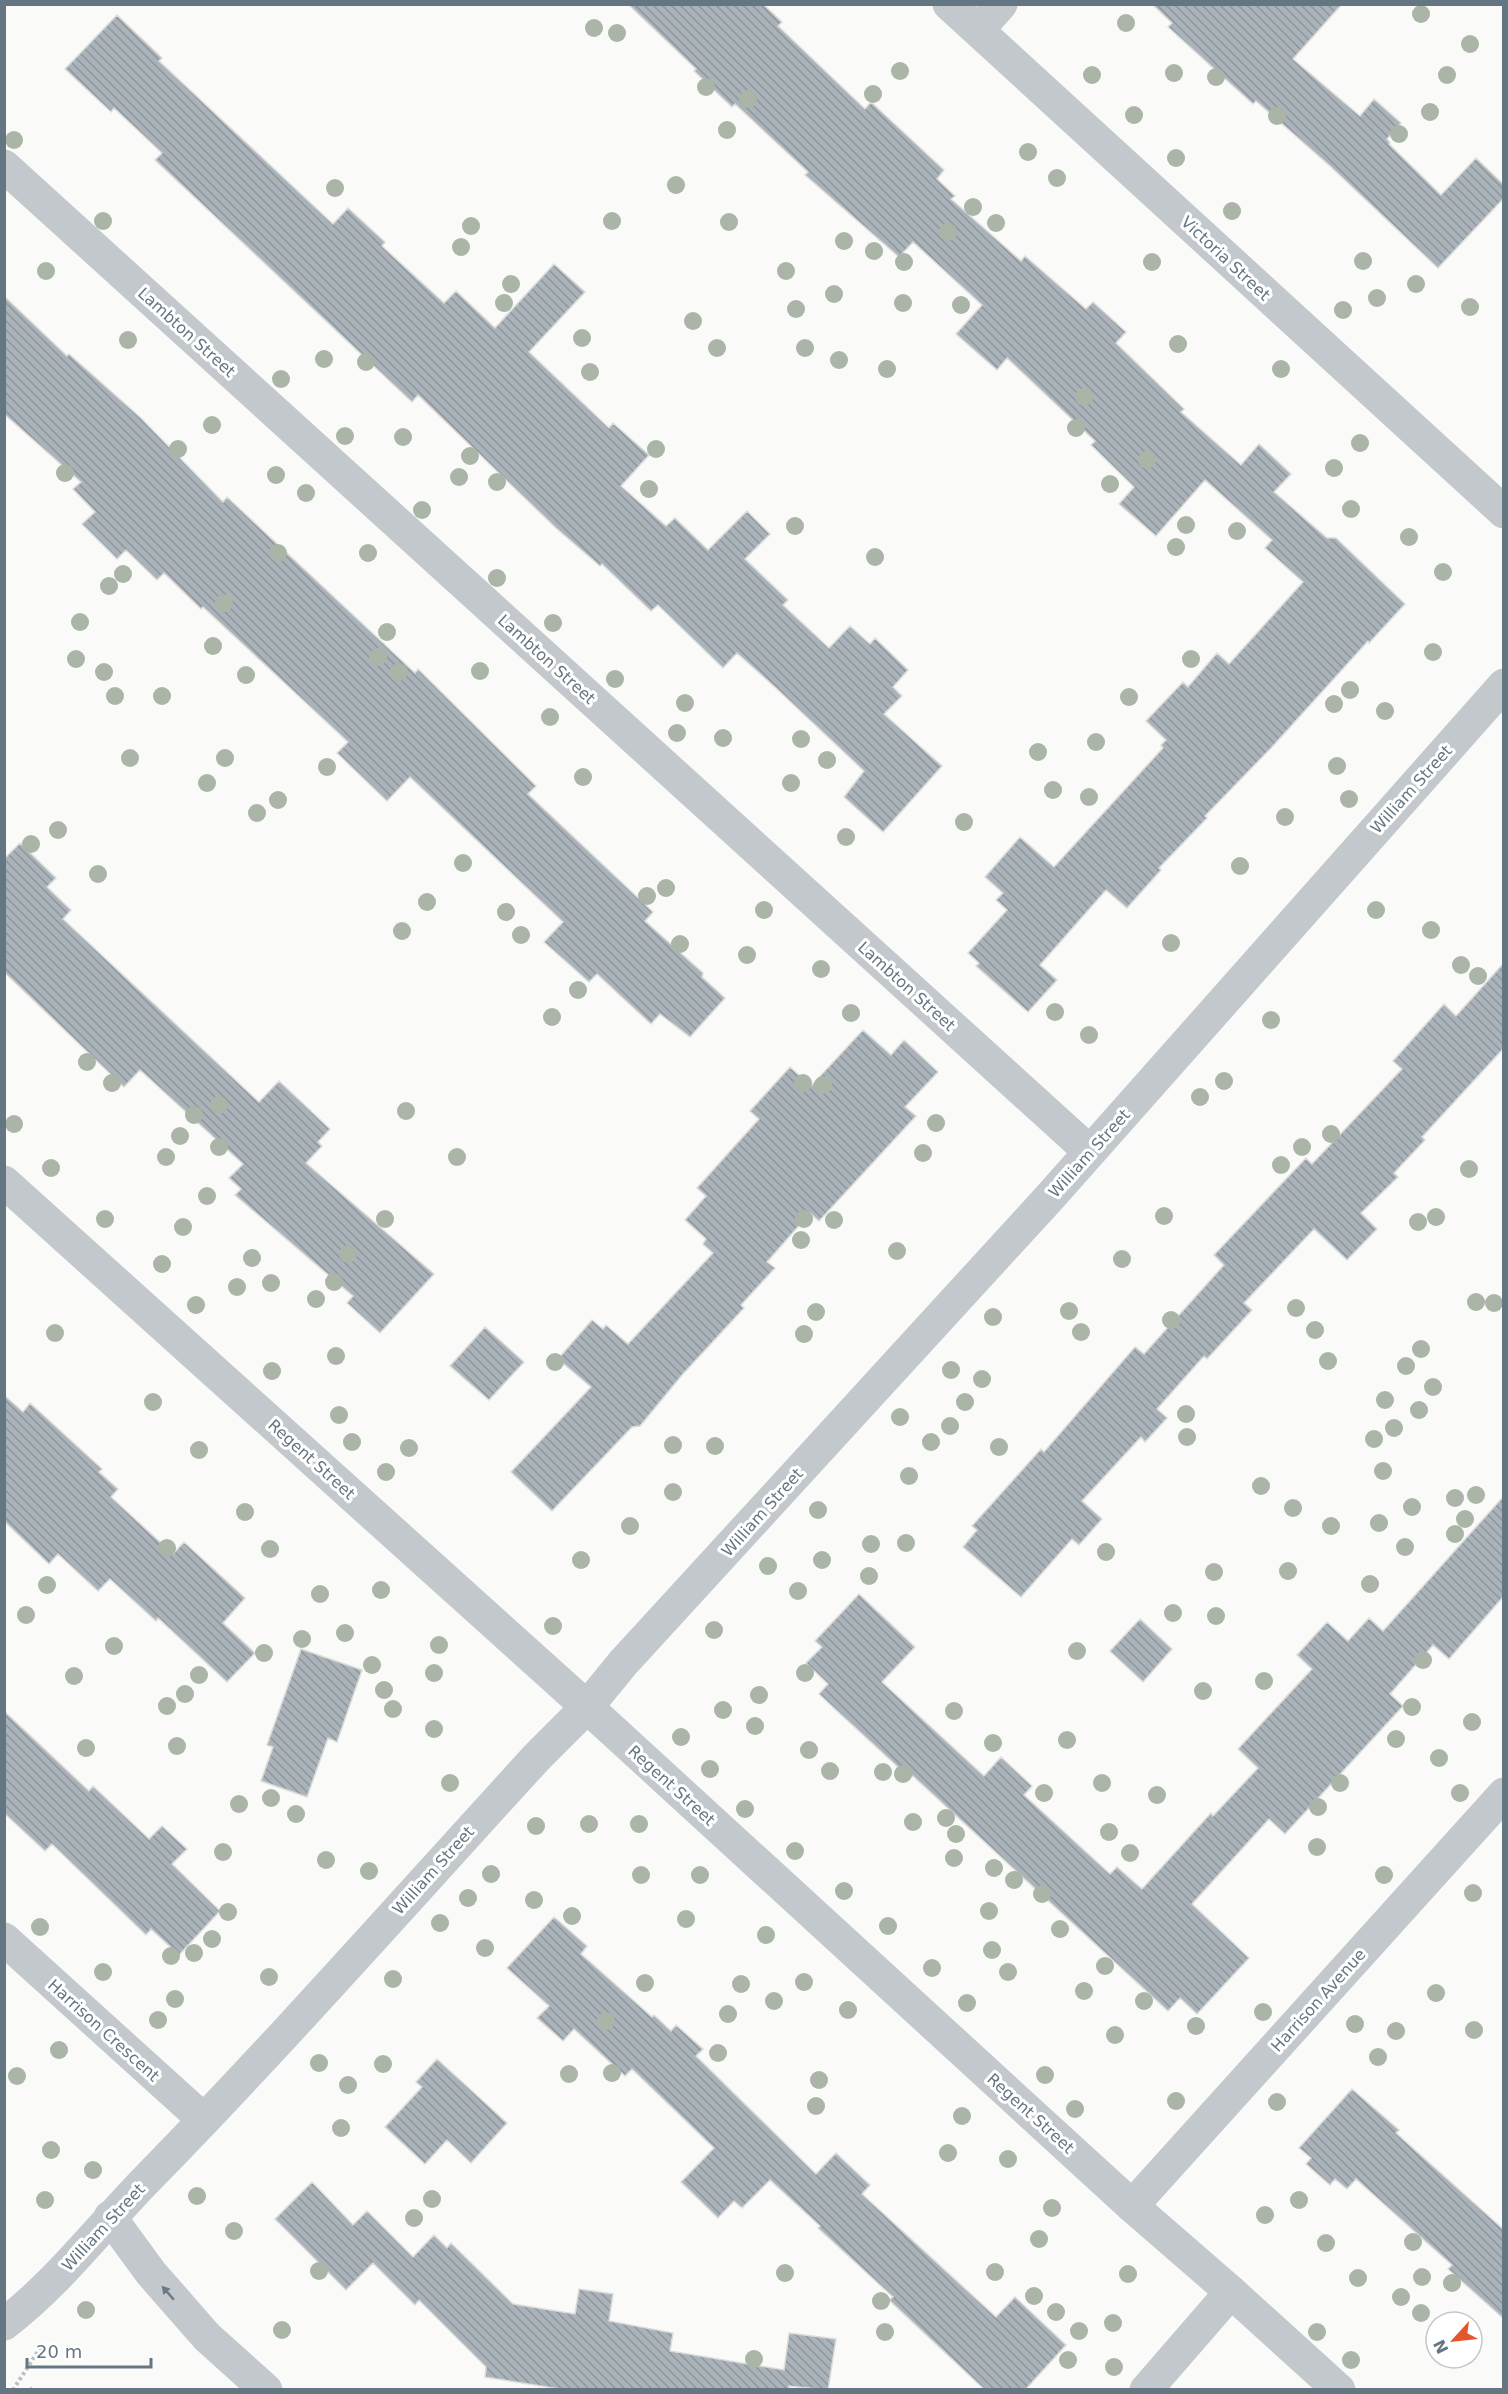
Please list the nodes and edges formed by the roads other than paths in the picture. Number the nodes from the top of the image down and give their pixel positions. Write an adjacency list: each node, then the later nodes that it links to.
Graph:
1 (949, 4): 3 (street, Victoria Street)
2 (1001, 4): 3 (street)
3 (978, 30): 5 (street, Victoria Street)
4 (4, 166): 7 (street, Lambton Street)
5 (1503, 512)
6 (1503, 685): 7 (street, William Street)
7 (1090, 1152): 9 (street, William Street)
8 (4, 1182): 9 (street, Regent Street)
9 (587, 1707): 12 (street, William Street); 13 (street, Regent Street)
10 (1503, 1794): 13 (street, Harrison Avenue)
11 (4, 1939): 12 (street, Harrison Crescent)
12 (204, 2121): 14 (street, William Street)
13 (1132, 2206): 15 (street, Regent Street)
14 (110, 2217): 16 (street, William Street); 17 (street, one-way to 14)
15 (1231, 2292): 18 (street); 19 (street, Regent Street)
16 (4, 2324)
17 (266, 2390)
18 (1146, 2390)
19 (1339, 2390)

